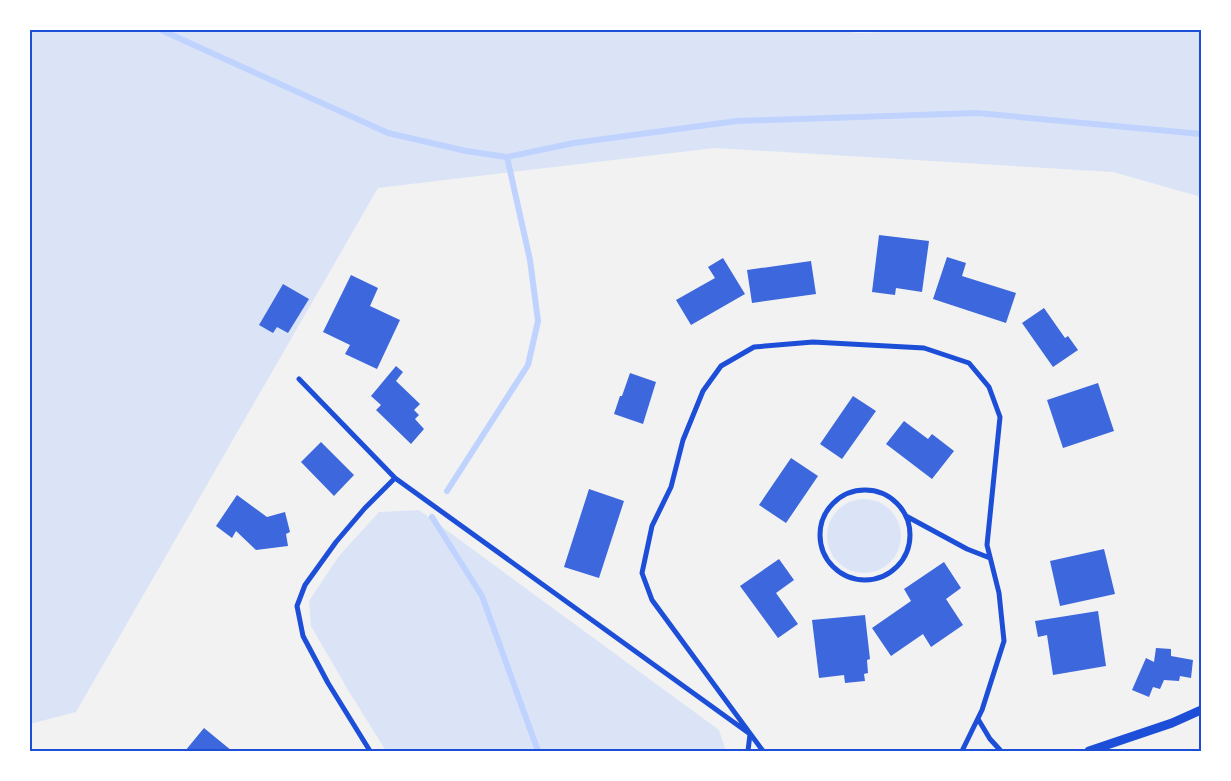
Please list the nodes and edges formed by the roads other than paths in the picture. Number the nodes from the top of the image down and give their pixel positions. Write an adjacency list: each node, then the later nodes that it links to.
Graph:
1 (299, 378): 2 (street)
2 (395, 478): 7 (street); 8 (street)
3 (906, 516): 3 (street); 4 (street)
4 (990, 558): 6 (street); 7 (street)
5 (1201, 710): 13 (street)
6 (978, 719): 11 (street); 12 (street)
7 (750, 734): 9 (street); 10 (street)
8 (370, 751)
9 (748, 751)
10 (764, 751)
11 (962, 751)
12 (1000, 751)
13 (1089, 751)

